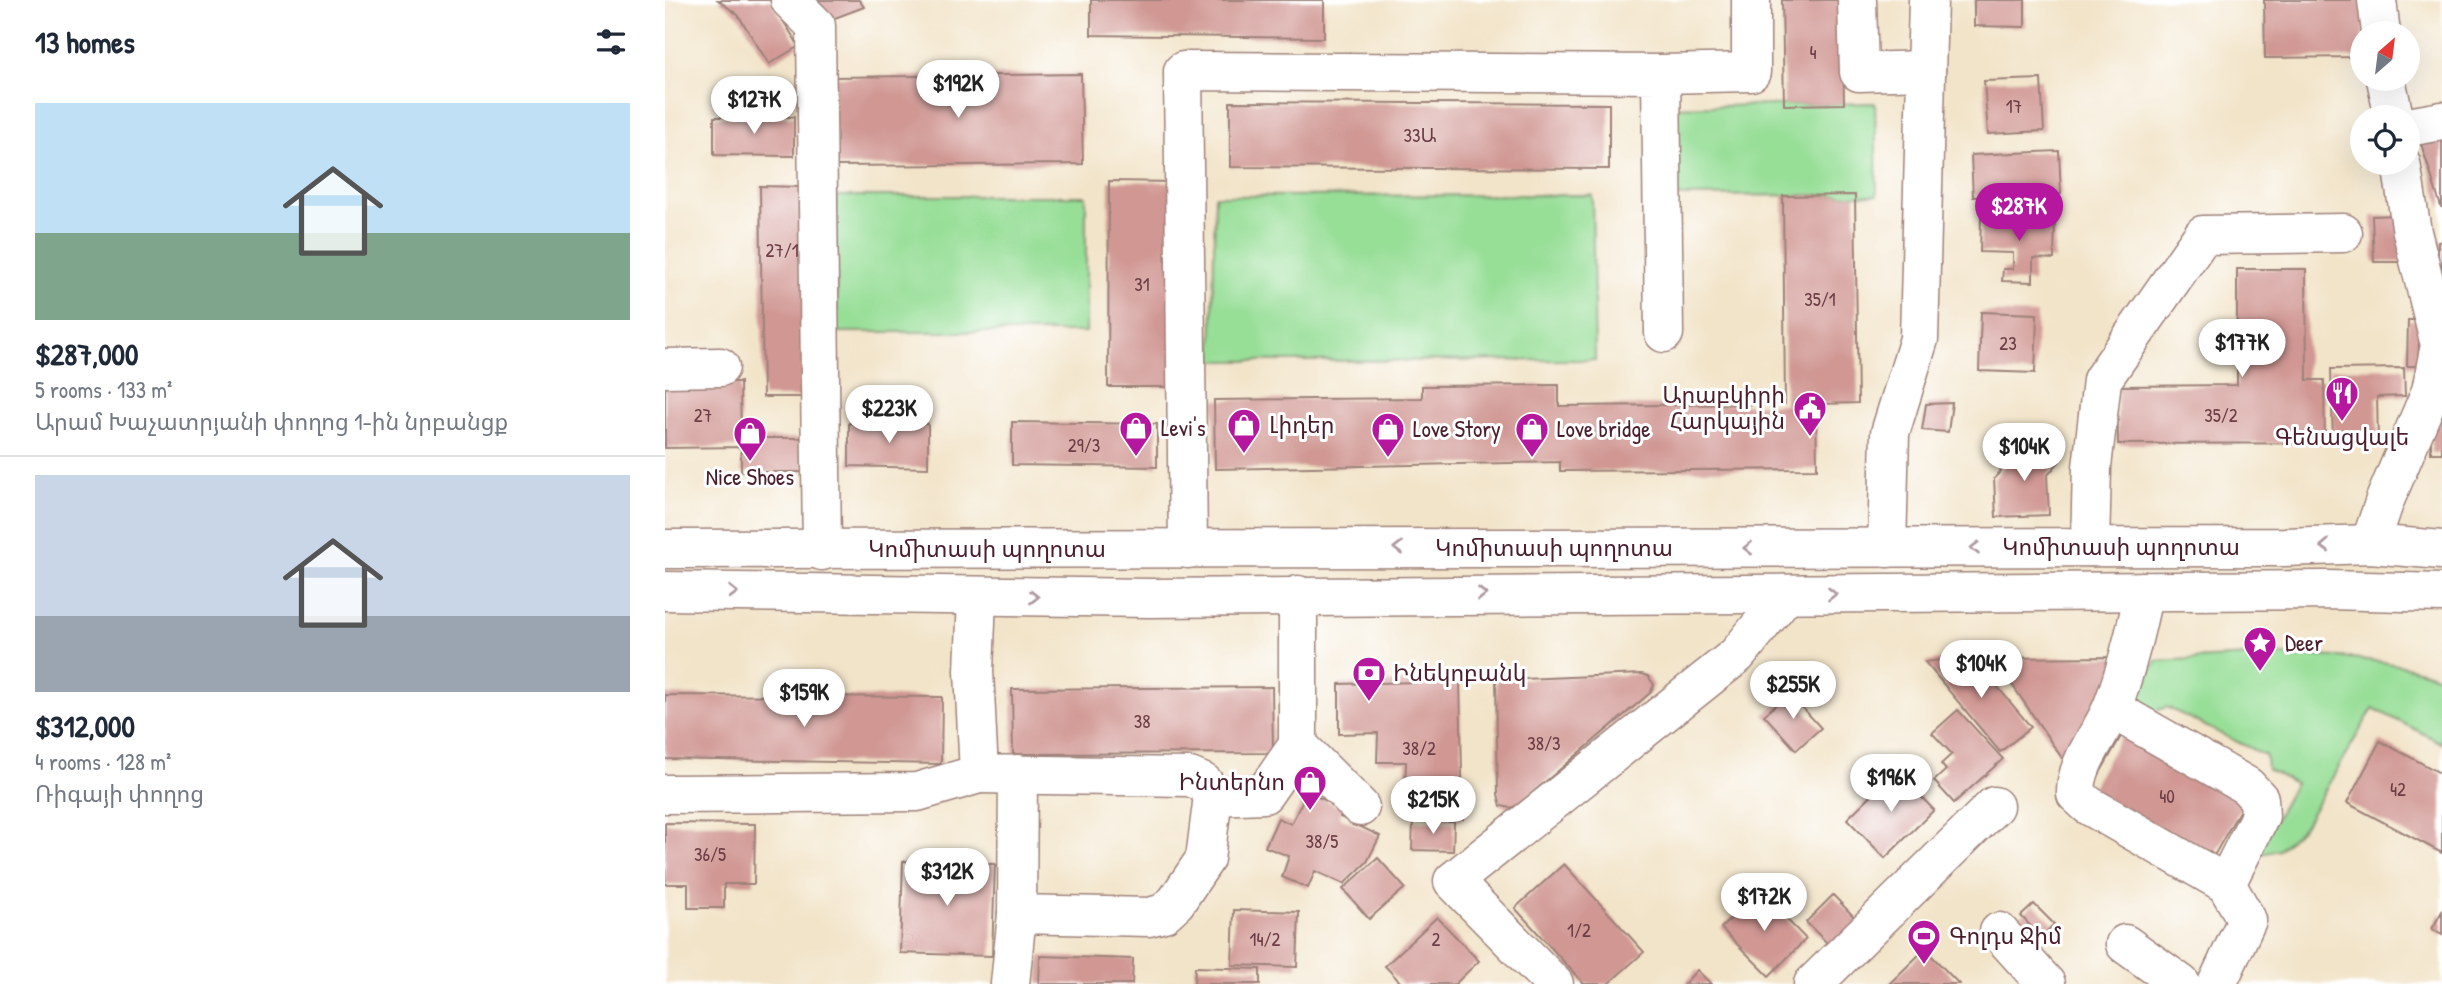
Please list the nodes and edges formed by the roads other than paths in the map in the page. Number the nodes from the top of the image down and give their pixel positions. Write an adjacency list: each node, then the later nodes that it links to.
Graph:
1 (790, 0): 25 (main road)
2 (1751, 0): 8 (main road)
3 (1857, 0): 7 (main road)
4 (1928, 0): 7 (main road)
5 (2377, 0): 6 (main road)
6 (2380, 21)
7 (1926, 70): 21 (main road)
8 (1661, 74): 15 (main road); 23 (main road)
9 (2442, 121): 10 (main road)
10 (2420, 125)
11 (2407, 175): 12 (main road)
12 (2427, 229): 14 (main road)
13 (2343, 233): 20 (main road)
14 (2439, 327): 18 (main road)
15 (1664, 333)
16 (720, 367): 17 (main road)
17 (665, 368)
18 (2437, 391): 19 (main road)
19 (2370, 544): 20 (main road, Կոմիտասի պողոտա, one-way to 20); 24 (main road, Կոմիտասի պողոտա)
20 (2091, 547): 21 (main road, Կոմիտասի պողոտա, one-way to 21)
21 (1887, 548): 23 (main road, Կոմիտասի պողոտա, one-way to 23)
22 (665, 549): 25 (main road, Կոմիտասի պողոտա)
23 (1188, 549): 25 (main road, Կոմիտասի պողոտա)
24 (2442, 550)
25 (822, 551)
26 (665, 591): 31 (main road, Կոմիտասի պողոտա, one-way to 31)
27 (2144, 591): 28 (main road, Կոմիտասի պողոտա); 29 (main road, Կոմիտասի պողոտա, one-way to 27); 32 (main road)
28 (2442, 593)
29 (1786, 594): 30 (main road, Կոմիտասի պողոտա, one-way to 29); 45 (main road)
30 (1297, 595): 31 (main road, Կոմիտասի պողոտա, one-way to 30); 33 (main road)
31 (977, 597): 34 (main road)
32 (2112, 709): 40 (main road); 40 (main road)
33 (1298, 745): 37 (main road); 39 (main road)
34 (979, 774): 35 (main road); 36 (main road)
35 (1019, 774): 37 (main road); 41 (main road)
36 (665, 794)
37 (1213, 796): 41 (main road)
38 (1994, 806): 46 (main road)
39 (1360, 807)
40 (2226, 884): 49 (main road)
41 (1017, 914): 44 (main road)
42 (1999, 932): 47 (main road)
43 (2125, 944): 48 (main road)
44 (1010, 984)
45 (1554, 984)
46 (1813, 984)
47 (2046, 984)
48 (2181, 984)
49 (2217, 984)

